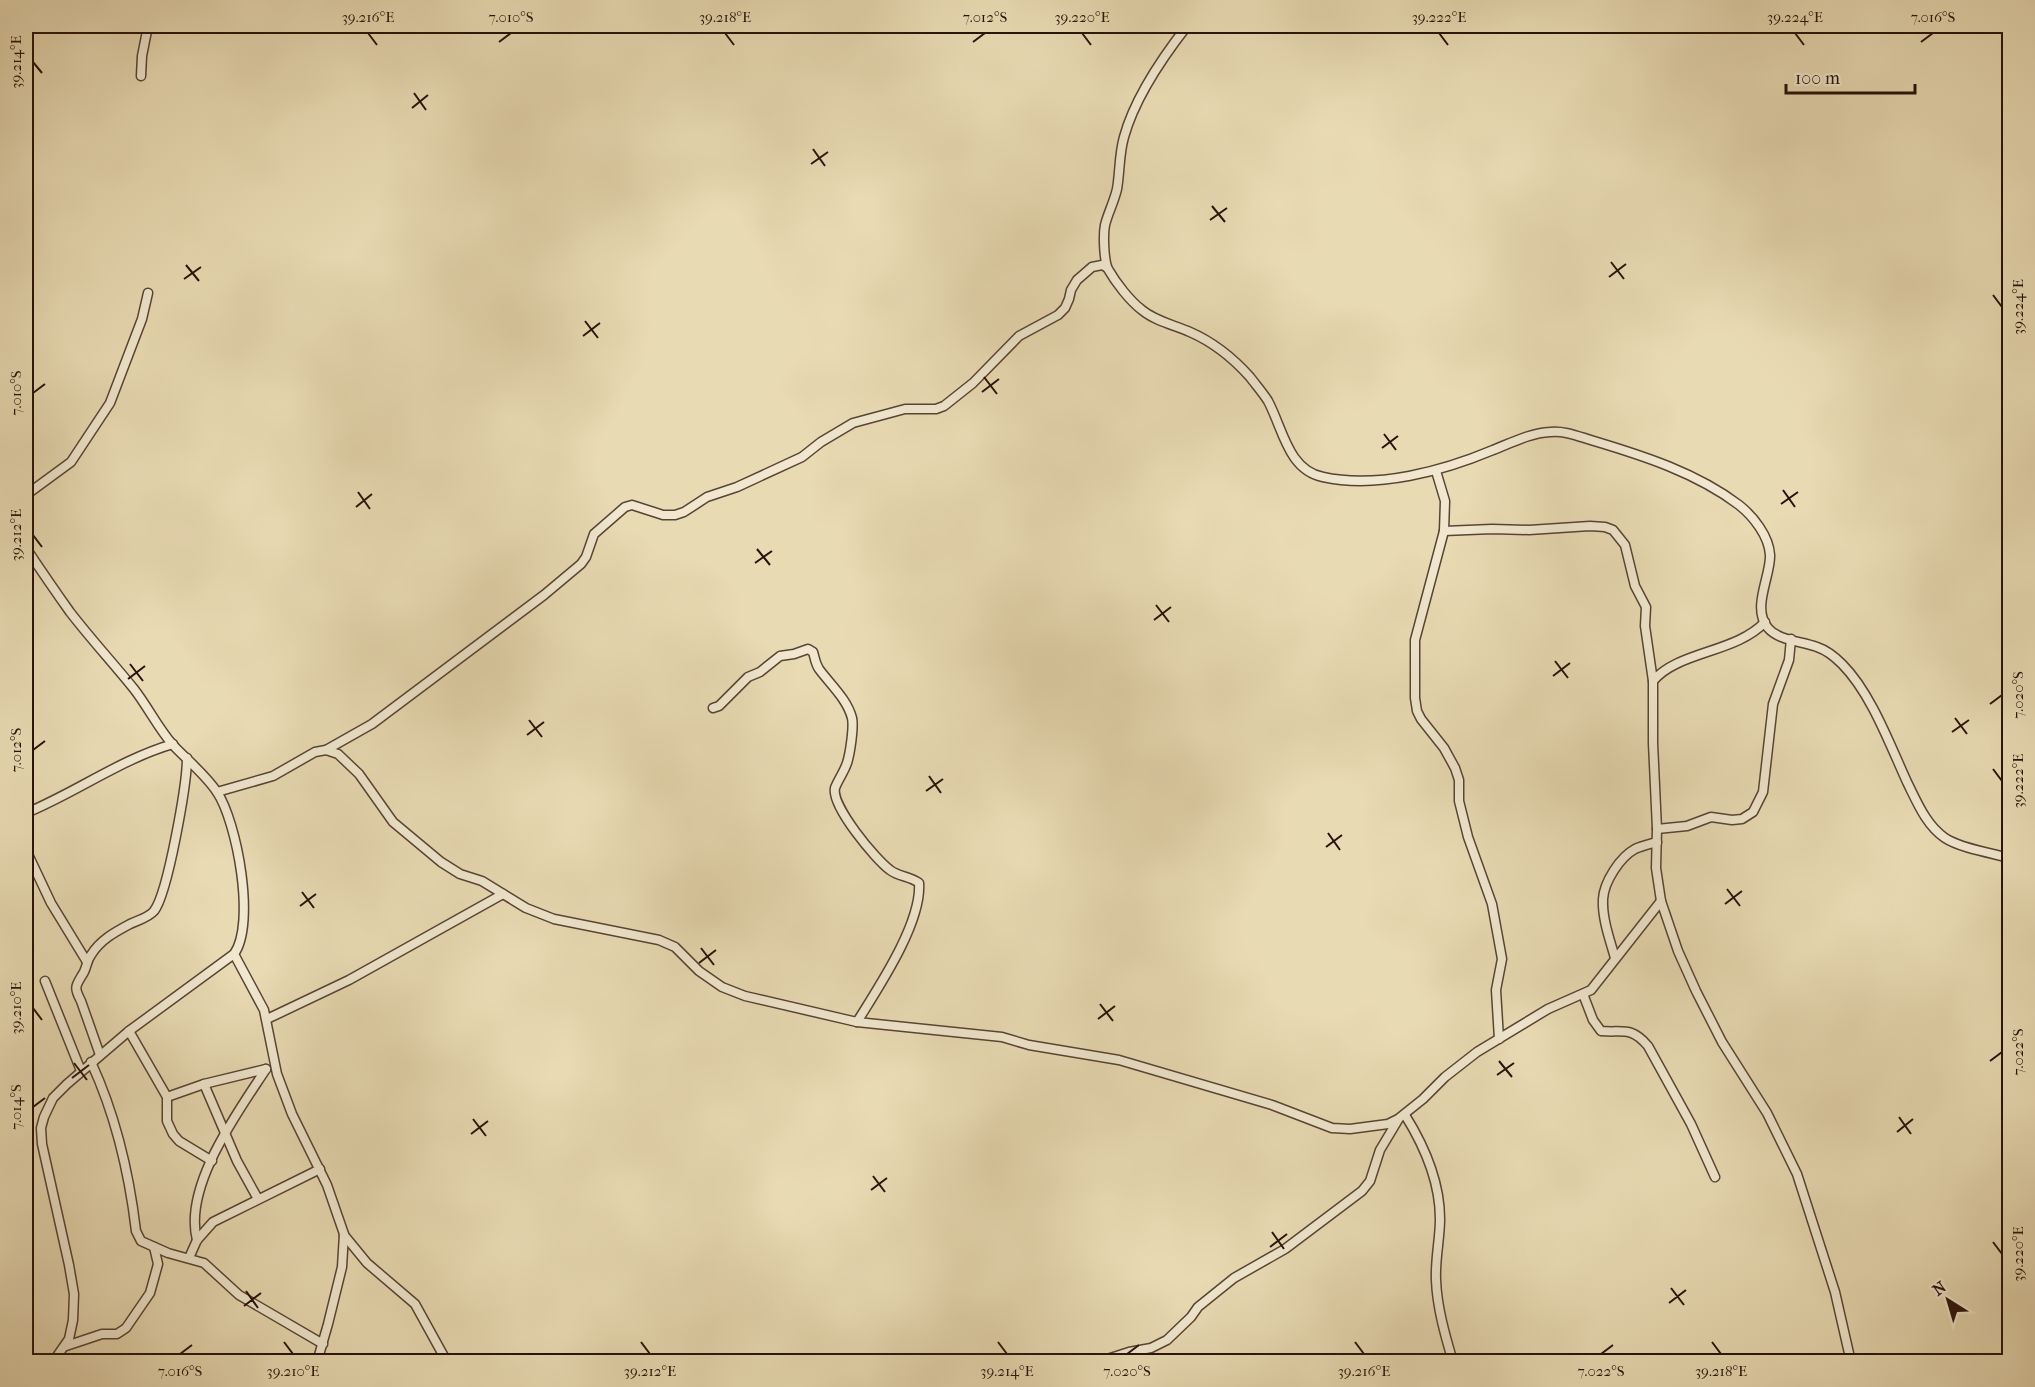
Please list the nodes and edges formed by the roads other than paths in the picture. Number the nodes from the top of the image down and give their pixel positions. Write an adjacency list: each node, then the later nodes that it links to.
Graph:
1 (148, 26): 3 (street)
2 (1187, 26): 4 (street)
3 (141, 76)
4 (1106, 267): 6 (street); 15 (street)
5 (148, 293): 7 (street)
6 (1436, 471): 8 (street); 10 (street)
7 (26, 495)
8 (1444, 531): 12 (street); 33 (street)
9 (26, 548): 14 (street)
10 (1765, 622): 11 (street); 12 (street)
11 (1791, 639): 19 (street); 22 (street)
12 (1653, 681): 19 (street)
13 (713, 708): 31 (street)
14 (173, 744): 16 (street); 18 (street)
15 (326, 750): 17 (street); 23 (street)
16 (187, 758): 17 (street); 27 (street)
17 (217, 792): 25 (street)
18 (26, 813)
19 (1657, 828): 20 (street)
20 (1657, 842): 24 (street); 26 (street)
21 (26, 850): 27 (street)
22 (2010, 858)
23 (503, 894): 30 (street); 31 (street)
24 (1661, 901): 26 (street); 60 (street)
25 (234, 954): 30 (street); 32 (street)
26 (1615, 958): 29 (street)
27 (87, 962): 34 (street)
28 (45, 981): 38 (street)
29 (1583, 994): 33 (street); 45 (street)
30 (267, 1019): 36 (street)
31 (857, 1022): 41 (street)
32 (129, 1031): 34 (street); 40 (street)
33 (1499, 1039): 41 (street)
34 (100, 1055): 35 (street)
35 (91, 1062): 38 (street); 49 (street)
36 (275, 1066): 37 (street); 44 (street)
37 (266, 1069): 39 (street); 42 (street)
38 (81, 1071): 54 (street)
39 (204, 1084): 40 (street); 42 (street)
40 (167, 1097): 43 (street)
41 (1402, 1117): 58 (street); 59 (street)
42 (225, 1131): 43 (street); 46 (street)
43 (212, 1161): 48 (street)
44 (320, 1169): 46 (street); 47 (street)
45 (1715, 1177)
46 (258, 1199): 48 (street)
47 (344, 1234): 53 (street); 57 (street)
48 (197, 1240): 52 (street)
49 (154, 1247): 50 (street); 51 (street)
50 (168, 1253): 51 (street); 52 (street)
51 (158, 1258): 54 (street)
52 (189, 1258): 53 (street)
53 (323, 1344): 56 (street)
54 (66, 1346): 55 (street)
55 (53, 1362)
56 (316, 1362)
57 (447, 1362)
58 (1098, 1362)
59 (1453, 1362)
60 (1851, 1362)

